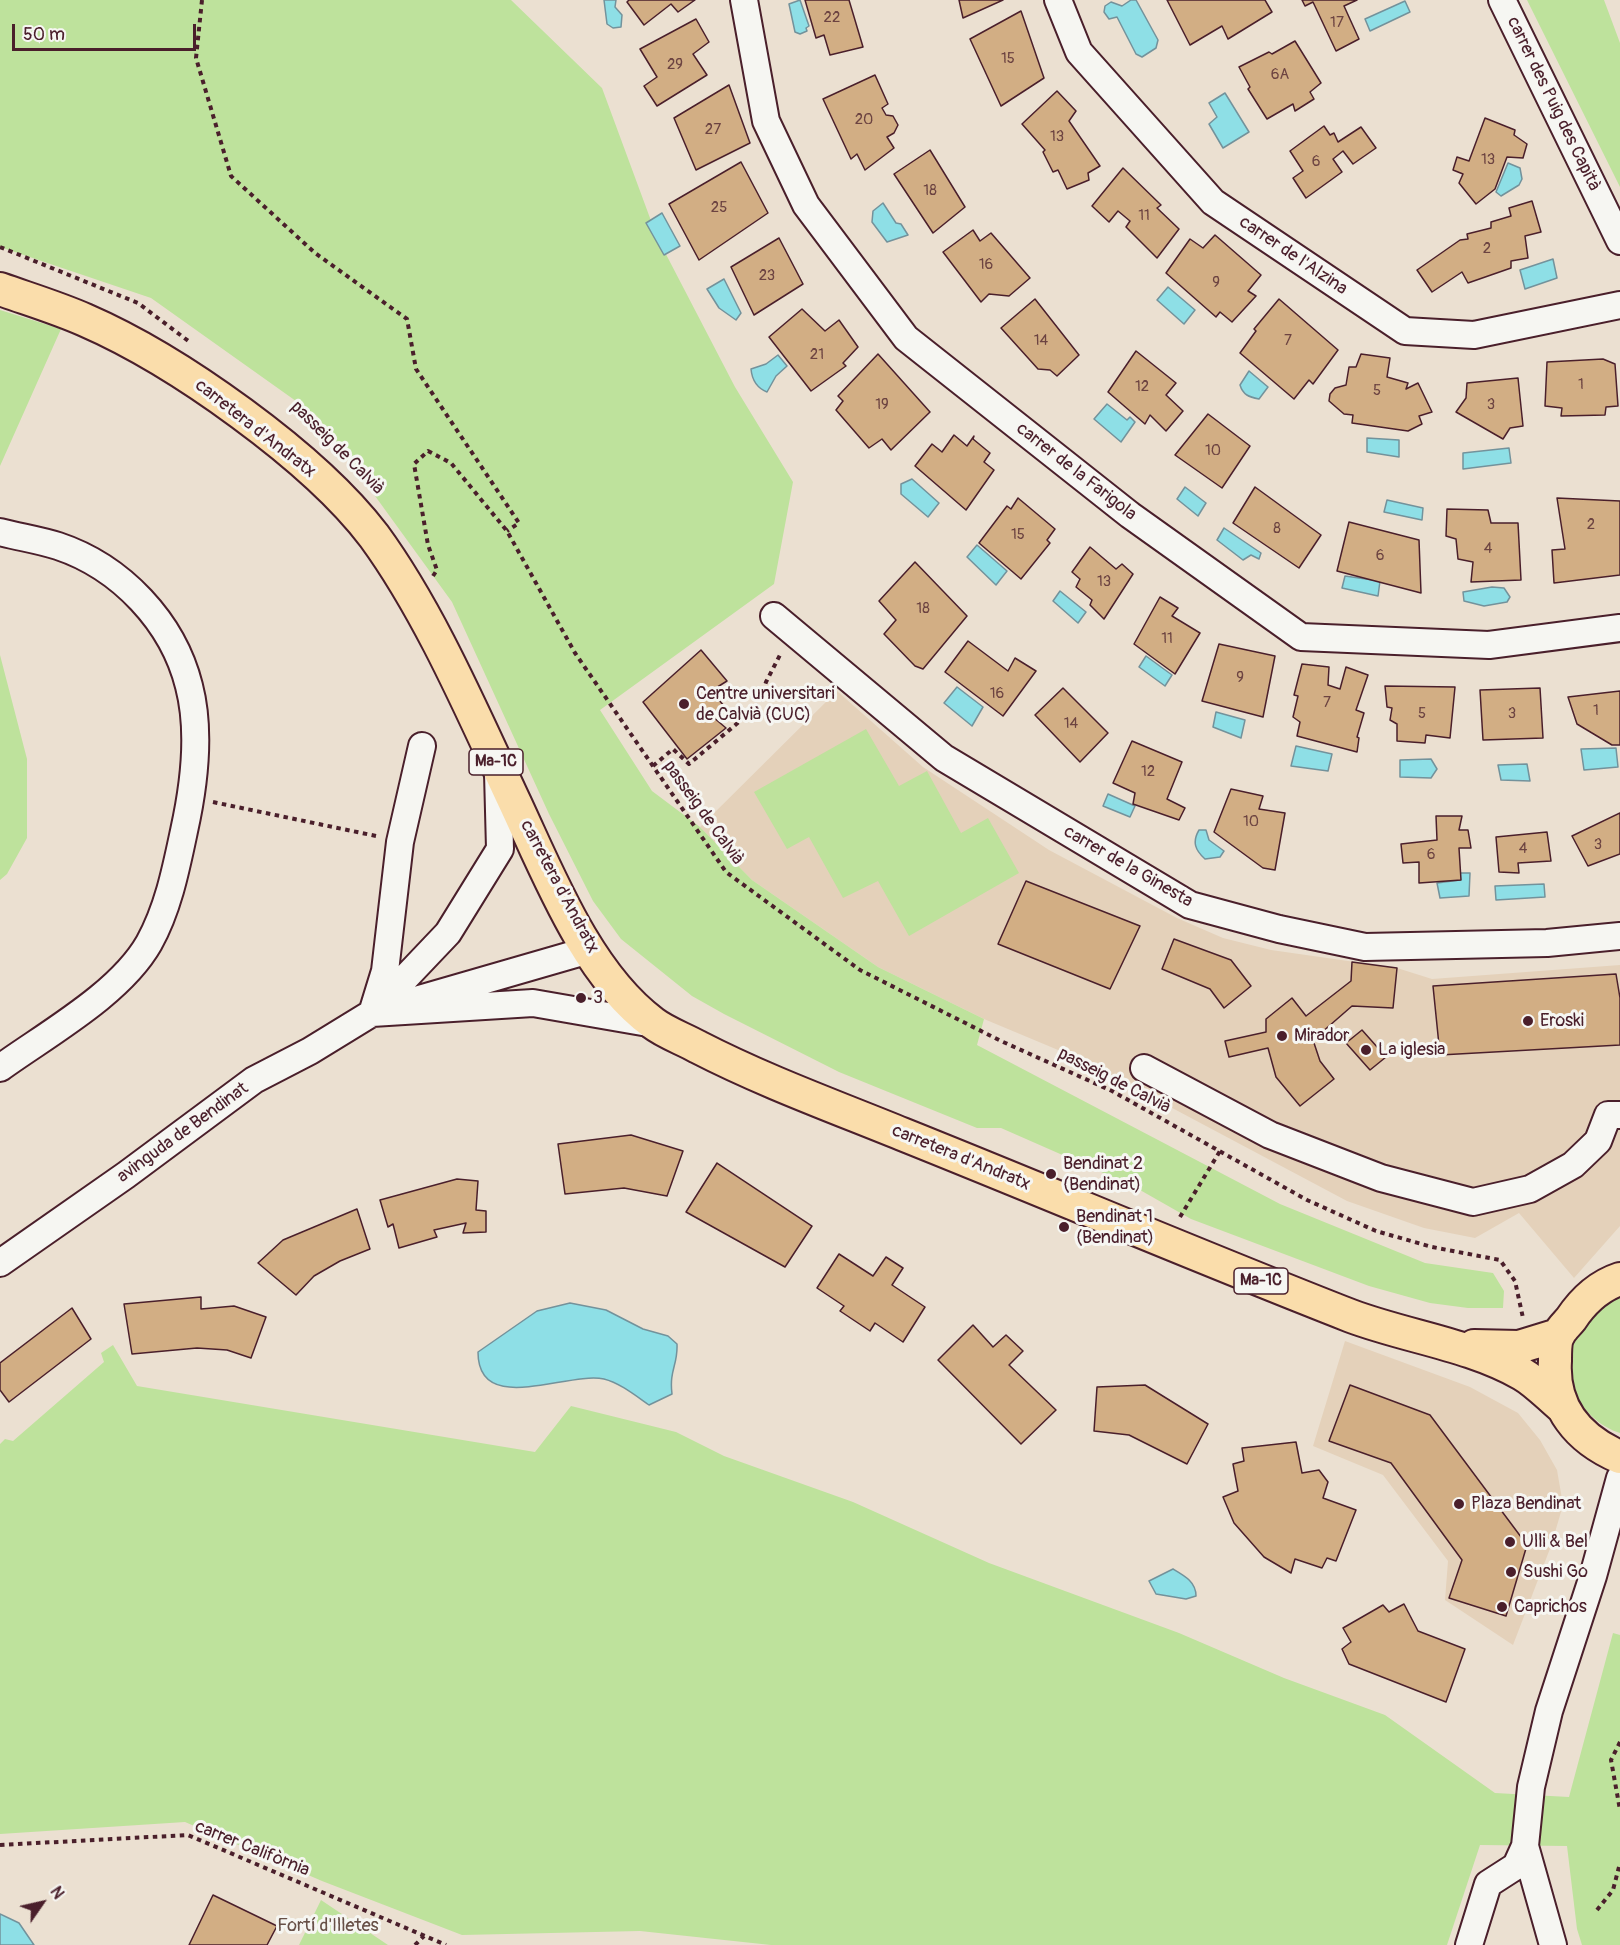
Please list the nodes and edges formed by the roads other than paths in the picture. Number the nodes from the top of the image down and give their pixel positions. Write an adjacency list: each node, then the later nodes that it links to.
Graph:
1 (744, 0): 9 (street, carrer de la Farigola)
2 (1058, 0): 6 (street, carrer de l'Alzina)
3 (1502, 0): 4 (street, carrer des Puig des Capità)
4 (1620, 241)
5 (0, 289): 11 (main road, carretera d'Andratx / Ma-1C)
6 (1620, 305)
7 (0, 532): 16 (street)
8 (783, 623): 12 (street, carrer de la Ginesta)
9 (1620, 628)
10 (422, 746): 14 (street)
11 (498, 766): 13 (main road, carretera d'Andratx / Ma-1C); 14 (street, avinguda de Bendinat)
12 (1620, 936)
13 (589, 950): 14 (street, avinguda de Bendinat); 15 (main road, carretera d'Andratx / Ma-1C)
14 (372, 1013): 15 (street, avinguda de Bendinat); 19 (street, avinguda de Bendinat)
15 (654, 1024): 22 (main road, carretera d'Andratx / Ma-1C)
16 (0, 1068)
17 (1144, 1068): 18 (street)
18 (1620, 1115)
19 (0, 1263)
20 (1620, 1279): 21 (main road)
21 (1558, 1335): 22 (main road, carretera d'Andratx / Ma-1C); 23 (main road, Ma-1C)
22 (1453, 1346): 23 (main road, carretera d'Andratx / Ma-1C)
23 (1561, 1406): 24 (main road, Ma-1C)
24 (1620, 1457)
25 (1620, 1478): 26 (street)
26 (1526, 1846): 27 (street); 28 (street)
27 (1469, 1945)
28 (1553, 1945)

